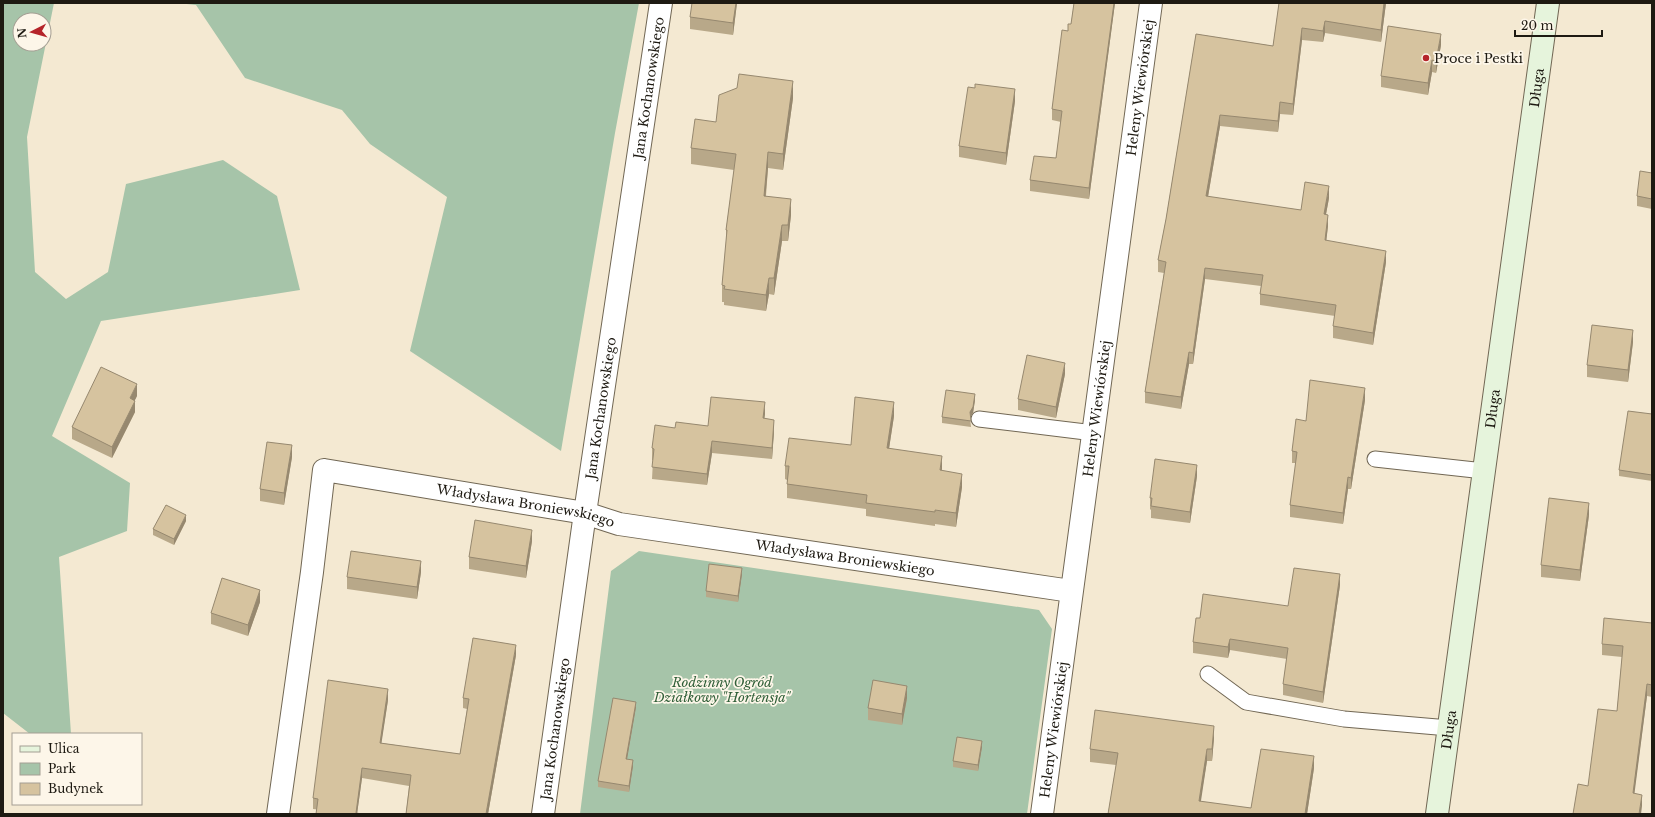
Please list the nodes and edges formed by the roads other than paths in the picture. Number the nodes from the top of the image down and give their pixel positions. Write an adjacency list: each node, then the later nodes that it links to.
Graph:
1 (662, 3): 8 (street, Jana Kochanowskiego)
2 (1151, 3): 5 (street, Heleny Wiewiórskiej)
3 (1548, 3): 7 (main road, Długa)
4 (979, 419): 5 (lane)
5 (1094, 433): 9 (street, Heleny Wiewiórskiej)
6 (1375, 459): 7 (lane)
7 (1484, 471): 11 (main road, Długa)
8 (585, 513): 9 (street, Władysława Broniewskiego); 12 (street, Władysława Broniewskiego); 13 (street, Jana Kochanowskiego)
9 (1071, 591): 14 (street, Heleny Wiewiórskiej)
10 (1208, 674): 11 (lane)
11 (1450, 728): 15 (main road, Długa)
12 (278, 814)
13 (543, 814)
14 (1042, 814)
15 (1437, 814)

